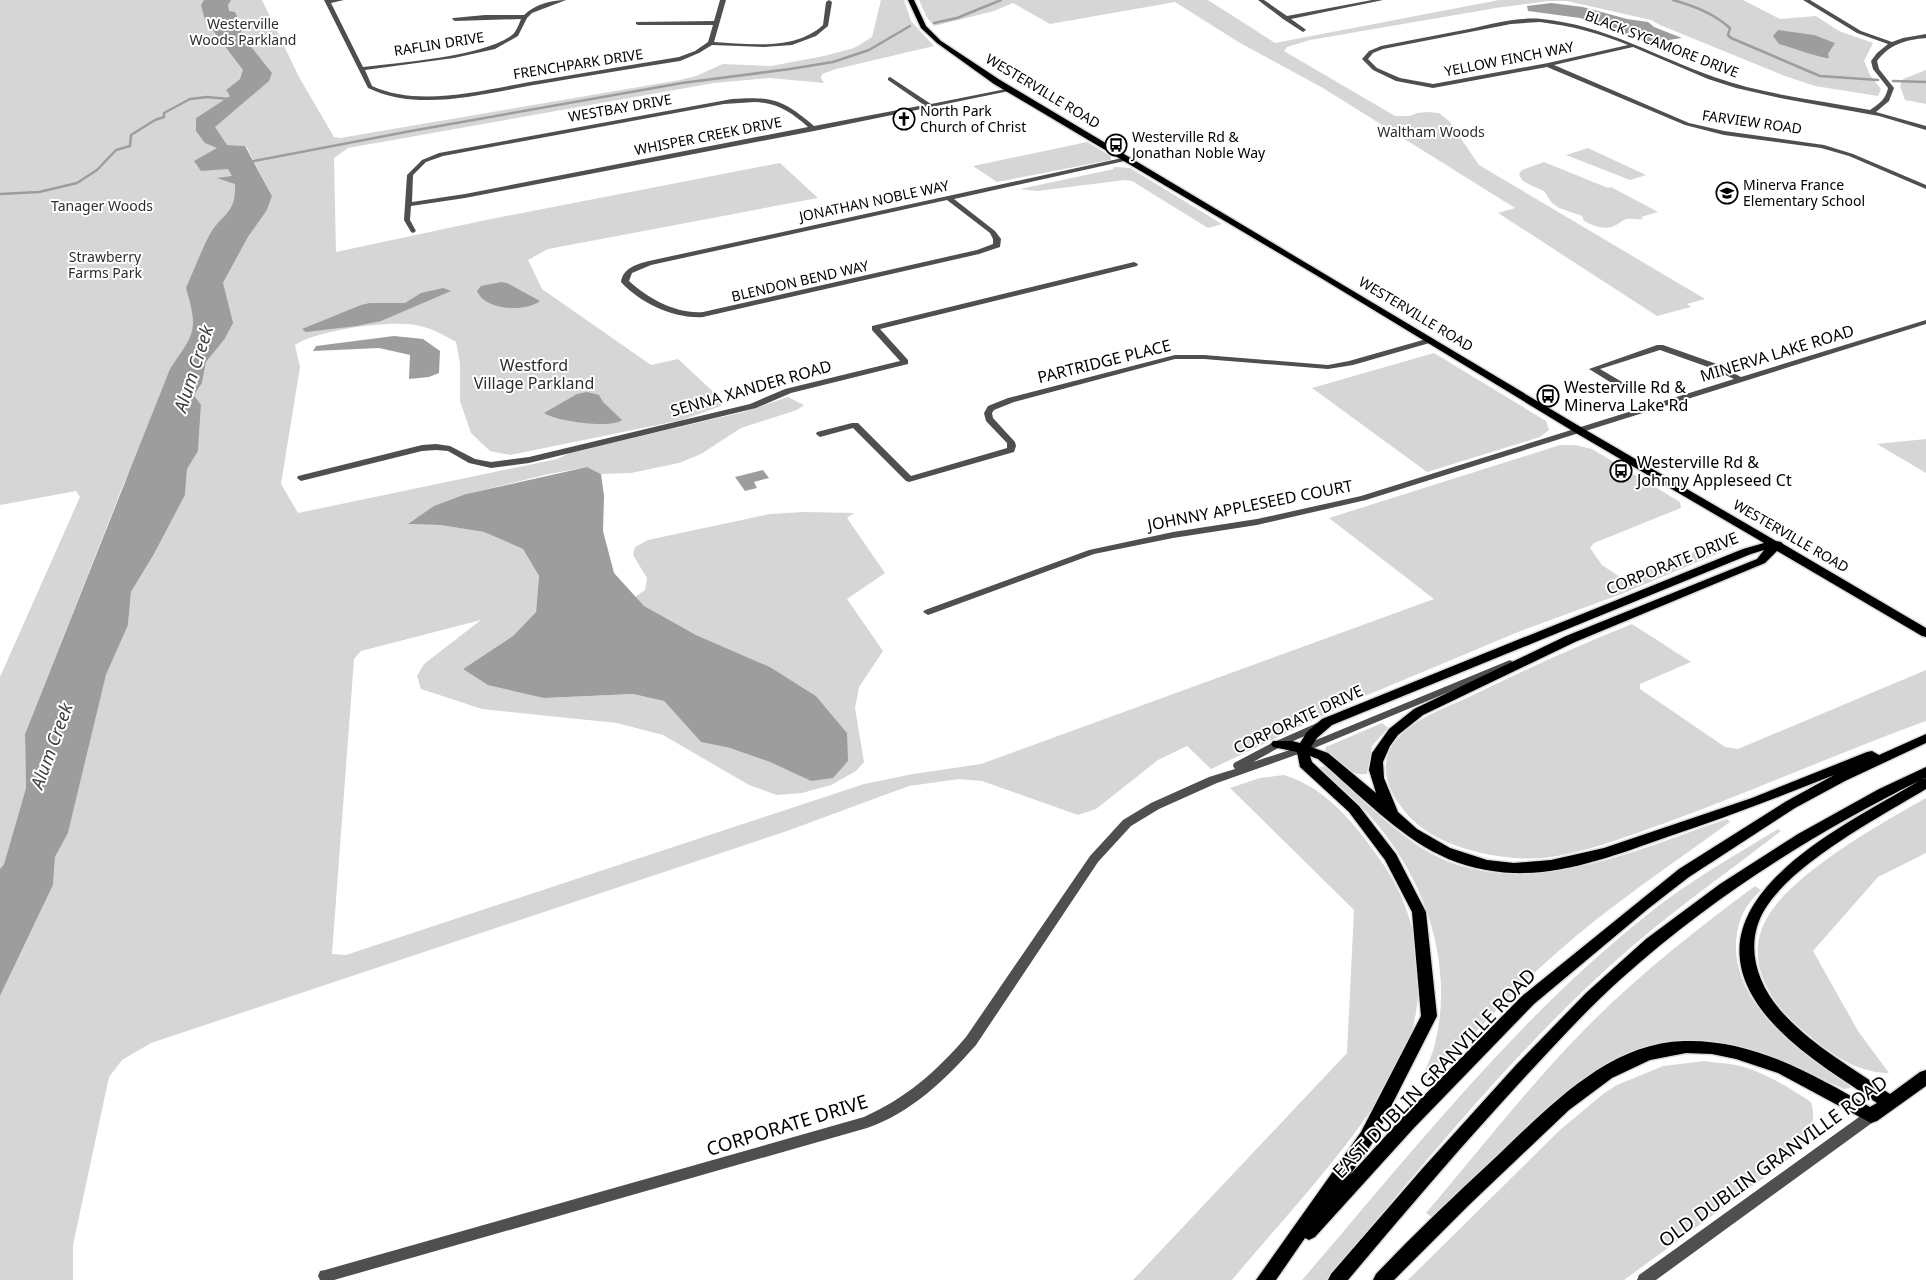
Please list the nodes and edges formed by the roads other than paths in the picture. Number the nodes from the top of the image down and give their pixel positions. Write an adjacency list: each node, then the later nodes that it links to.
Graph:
1 (342, 0): 8 (street)
2 (563, 0): 10 (street, RAFLIN DRIVE)
3 (723, 0): 14 (street)
4 (911, 0): 24 (main road, WESTERVILLE ROAD)
5 (1261, 0): 11 (street)
6 (1380, 0): 11 (street)
7 (1806, 0): 18 (street)
8 (327, 1): 22 (street, FRENCHPARK DRIVE)
9 (829, 2): 17 (street)
10 (525, 17): 12 (street); 22 (street, RAFLIN DRIVE)
11 (1286, 18): 15 (street)
12 (455, 19)
13 (638, 23): 14 (street)
14 (716, 23): 17 (street)
15 (1303, 30)
16 (1926, 36): 18 (street)
17 (711, 43): 22 (street, FRENCHPARK DRIVE)
18 (1890, 43): 26 (street)
19 (1632, 46): 20 (street, BLACK SYCAMORE DRIVE); 21 (street, YELLOW FINCH WAY); 26 (street, BLACK SYCAMORE DRIVE)
20 (1367, 62): 21 (street, YELLOW FINCH WAY)
21 (1548, 65): 30 (street, FARVIEW ROAD)
22 (361, 69)
23 (890, 79): 25 (street)
24 (1011, 90): 25 (street, WHISPER CREEK DRIVE); 29 (main road, WESTERVILLE ROAD)
25 (930, 106): 28 (street, WHISPER CREEK DRIVE)
26 (1872, 112): 27 (street, BLACK SYCAMORE DRIVE)
27 (1926, 128)
28 (814, 129): 32 (street, WHISPER CREEK DRIVE); 32 (street, WESTBAY DRIVE)
29 (1127, 159): 31 (street, JONATHAN NOBLE WAY); 37 (main road, WESTERVILLE ROAD)
30 (1926, 187)
31 (949, 198): 35 (street, JONATHAN NOBLE WAY); 35 (street, BLENDON BEND WAY)
32 (409, 204): 33 (street)
33 (413, 231)
34 (1134, 264): 42 (street, SENNA XANDER ROAD)
35 (628, 272)
36 (1926, 322): 38 (street, MINERVA LAKE ROAD)
37 (1430, 340): 40 (main road, WESTERVILLE ROAD); 41 (street, PARTRIDGE PLACE)
38 (1741, 380): 39 (street); 40 (street, MINERVA LAKE ROAD)
39 (1626, 388)
40 (1580, 431): 43 (main road, WESTERVILLE ROAD); 44 (street, JOHNNY APPLESEED COURT)
41 (820, 434)
42 (301, 478)
43 (1777, 544): 45 (main road, WESTERVILLE ROAD); 46 (main road, CORPORATE DRIVE); 47 (main road, CORPORATE DRIVE)
44 (928, 612)
45 (1926, 633)
46 (1581, 635): 50 (street, CORPORATE DRIVE); 54 (main road)
47 (1327, 722): 49 (street, CORPORATE DRIVE); 50 (main road)
48 (1926, 737): 54 (main road); 58 (main road, EAST DUBLIN GRANVILLE ROAD)
49 (1278, 744): 50 (main road); 52 (street, CORPORATE DRIVE)
50 (1303, 749): 52 (street, CORPORATE DRIVE); 54 (main road); 58 (main road)
51 (1926, 772): 60 (main road)
52 (1213, 780): 59 (street, CORPORATE DRIVE)
53 (1926, 783): 56 (main road)
54 (1399, 821)
55 (1926, 1077): 56 (main road, OLD DUBLIN GRANVILLE ROAD)
56 (1890, 1103): 57 (main road, OLD DUBLIN GRANVILLE ROAD)
57 (1871, 1116): 61 (main road); 62 (street, OLD DUBLIN GRANVILLE ROAD)
58 (1269, 1275)
59 (325, 1276)
60 (1336, 1280)
61 (1382, 1280)
62 (1644, 1280)

